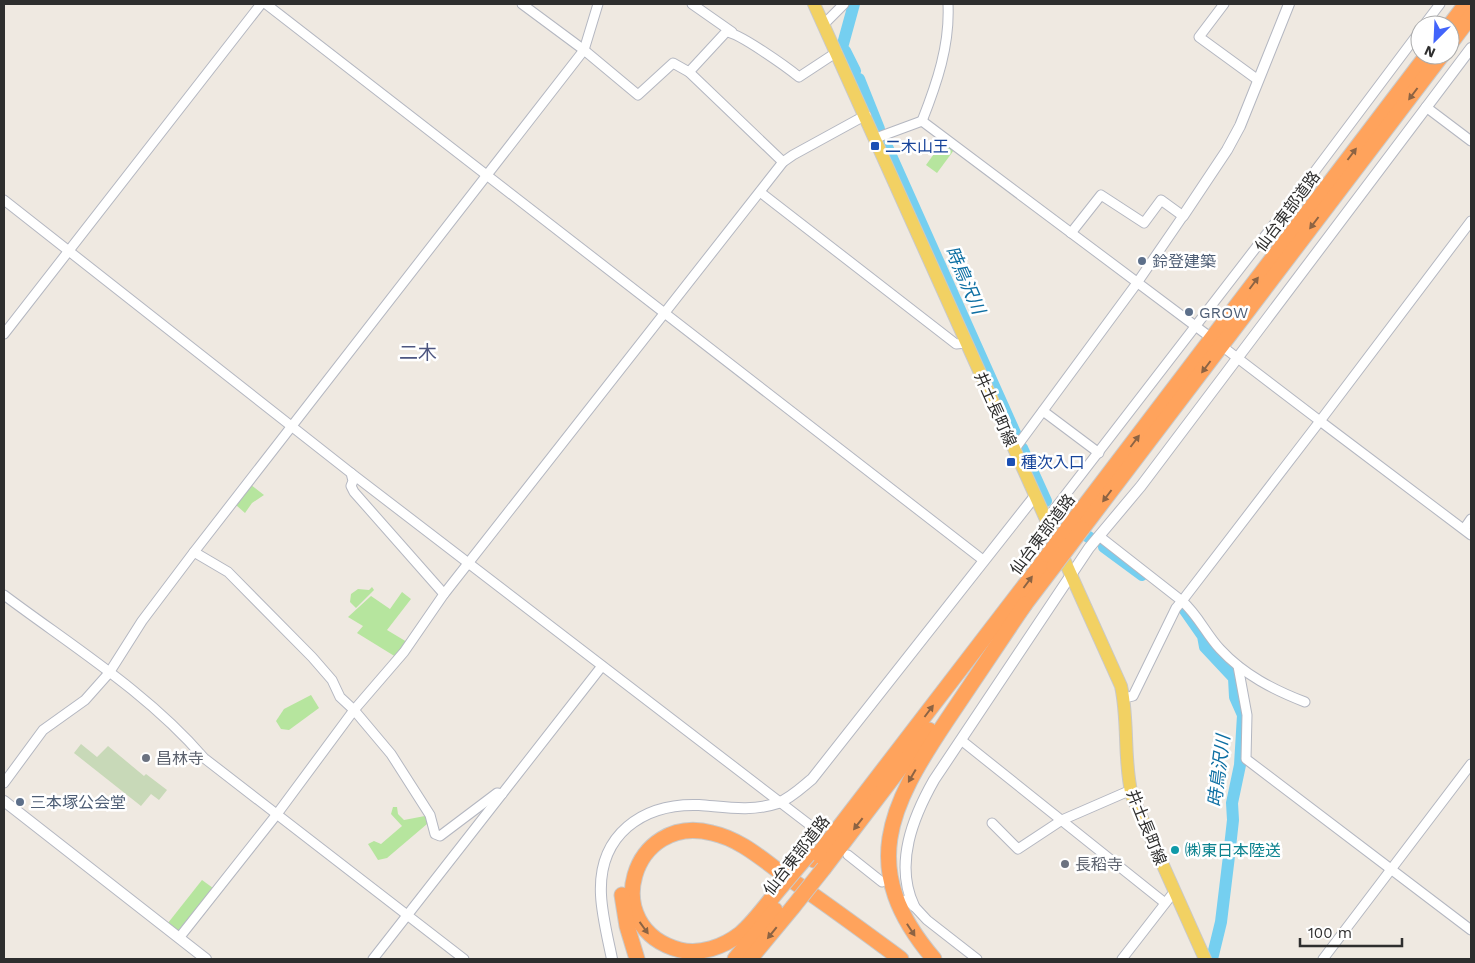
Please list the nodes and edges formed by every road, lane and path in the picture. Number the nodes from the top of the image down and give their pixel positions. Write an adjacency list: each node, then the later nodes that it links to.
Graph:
1 (261, 4): 39 (street)
2 (266, 4): 33 (street)
3 (522, 4): 21 (street)
4 (598, 4): 21 (street)
5 (692, 4): 18 (street)
6 (814, 4): 16 (main road, 井土長町線)
7 (844, 4): 16 (street)
8 (948, 4): 29 (street)
9 (1224, 4): 26 (street)
10 (1289, 4): 26 (street)
11 (1440, 4): 13 (street)
12 (1466, 4): 14 (highway)
13 (1432, 15)
14 (1458, 15)
15 (1471, 16): 17 (highway)
16 (824, 24): 22 (main road, 井土長町線)
17 (1460, 31)
18 (732, 32): 22 (street); 25 (street)
19 (1410, 44): 42 (street)
20 (1471, 48): 27 (street)
21 (584, 50): 25 (street); 33 (street)
22 (838, 52): 28 (main road, 井土長町線)
23 (1420, 65): 57 (highway, 仙台東部道路, one-way to 23)
24 (1434, 65): 57 (highway, 仙台東部道路, one-way to 57)
25 (689, 72): 32 (street)
26 (1258, 80): 36 (street)
27 (1426, 107): 31 (street); 47 (street)
28 (866, 115): 30 (main road, 井土長町線); 32 (street)
29 (922, 121): 30 (street); 38 (street)
30 (876, 138): 45 (main road, 井土長町線)
31 (1471, 141)
32 (784, 162): 34 (street)
33 (487, 175): 41 (street); 50 (street)
34 (760, 192): 41 (street); 45 (street)
35 (4, 200): 39 (street)
36 (1183, 216): 38 (street); 40 (street)
37 (1471, 221): 49 (street)
38 (1071, 233): 40 (street)
39 (68, 250): 43 (street); 50 (street)
40 (1137, 283): 42 (street); 48 (street)
41 (664, 314): 61 (street); 63 (street)
42 (1196, 327): 44 (street); 52 (street)
43 (4, 334)
44 (1206, 334)
45 (967, 343): 51 (main road, 井土長町線)
46 (1227, 350): 47 (street)
47 (1237, 358): 49 (street); 59 (street)
48 (1043, 411): 51 (street); 52 (street)
49 (1320, 421): 58 (street); 67 (street)
50 (291, 426): 53 (street); 60 (street)
51 (1014, 450): 54 (main road, 井土長町線)
52 (1099, 452): 56 (street)
53 (351, 473): 63 (street); 65 (street)
54 (1035, 496): 56 (main road, 井土長町線); 61 (street)
55 (1471, 519): 58 (street)
56 (1046, 520): 64 (main road, 井土長町線)
57 (1078, 525): 62 (highway, 仙台東部道路, bridge)
58 (1468, 532)
59 (1099, 536): 64 (street); 67 (street)
60 (194, 552): 71 (street); 74 (street)
61 (983, 560): 81 (street)
62 (1051, 560): 68 (highway, 仙台東部道路); 87 (highway, 仙台東部道路, one-way to 62)
63 (469, 562): 65 (street); 69 (street)
64 (1072, 575): 72 (main road, 井土長町線); 75 (street)
65 (444, 594): 74 (street)
66 (4, 595): 71 (street)
67 (1182, 601): 70 (street); 72 (street)
68 (1025, 604): 87 (highway, 仙台東部道路, one-way to 87); 106 (highway, one-way to 106)
69 (602, 666): 79 (street); 81 (street)
70 (1238, 666): 73 (street); 88 (street)
71 (109, 673): 77 (street); 82 (street)
72 (1124, 698): 78 (main road, 井土長町線)
73 (1305, 702)
74 (354, 710): 79 (street); 82 (street)
75 (961, 740): 83 (street); 92 (street)
76 (1471, 764): 88 (street)
77 (4, 783)
78 (1131, 790): 83 (street); 90 (main road, 井土長町線)
79 (502, 794): 94 (street)
80 (4, 802): 96 (street)
81 (779, 803): 85 (street); 100 (street)
82 (277, 814): 94 (street); 96 (street)
83 (1062, 820): 84 (street); 93 (street)
84 (992, 824)
85 (815, 829)
86 (848, 855): 89 (street)
87 (815, 861): 91 (highway, 仙台東部道路)
88 (1390, 870): 95 (street); 110 (street)
89 (882, 882)
90 (1174, 892): 93 (street); 109 (main road, 井土長町線)
91 (784, 900): 102 (highway, 仙台東部道路); 103 (highway, 仙台東部道路, one-way to 103); 104 (highway, one-way to 91)
92 (910, 903): 107 (street)
93 (1165, 903): 108 (street)
94 (407, 915): 98 (street); 99 (street)
95 (1471, 930)
96 (179, 938): 97 (street)
97 (206, 959)
98 (373, 959)
99 (464, 959)
100 (612, 959)
101 (636, 959): 105 (highway)
102 (735, 959)
103 (750, 959)
104 (901, 959)
105 (912, 959)
106 (934, 959)
107 (977, 959)
108 (1122, 959)
109 (1205, 959)
110 (1323, 959)

